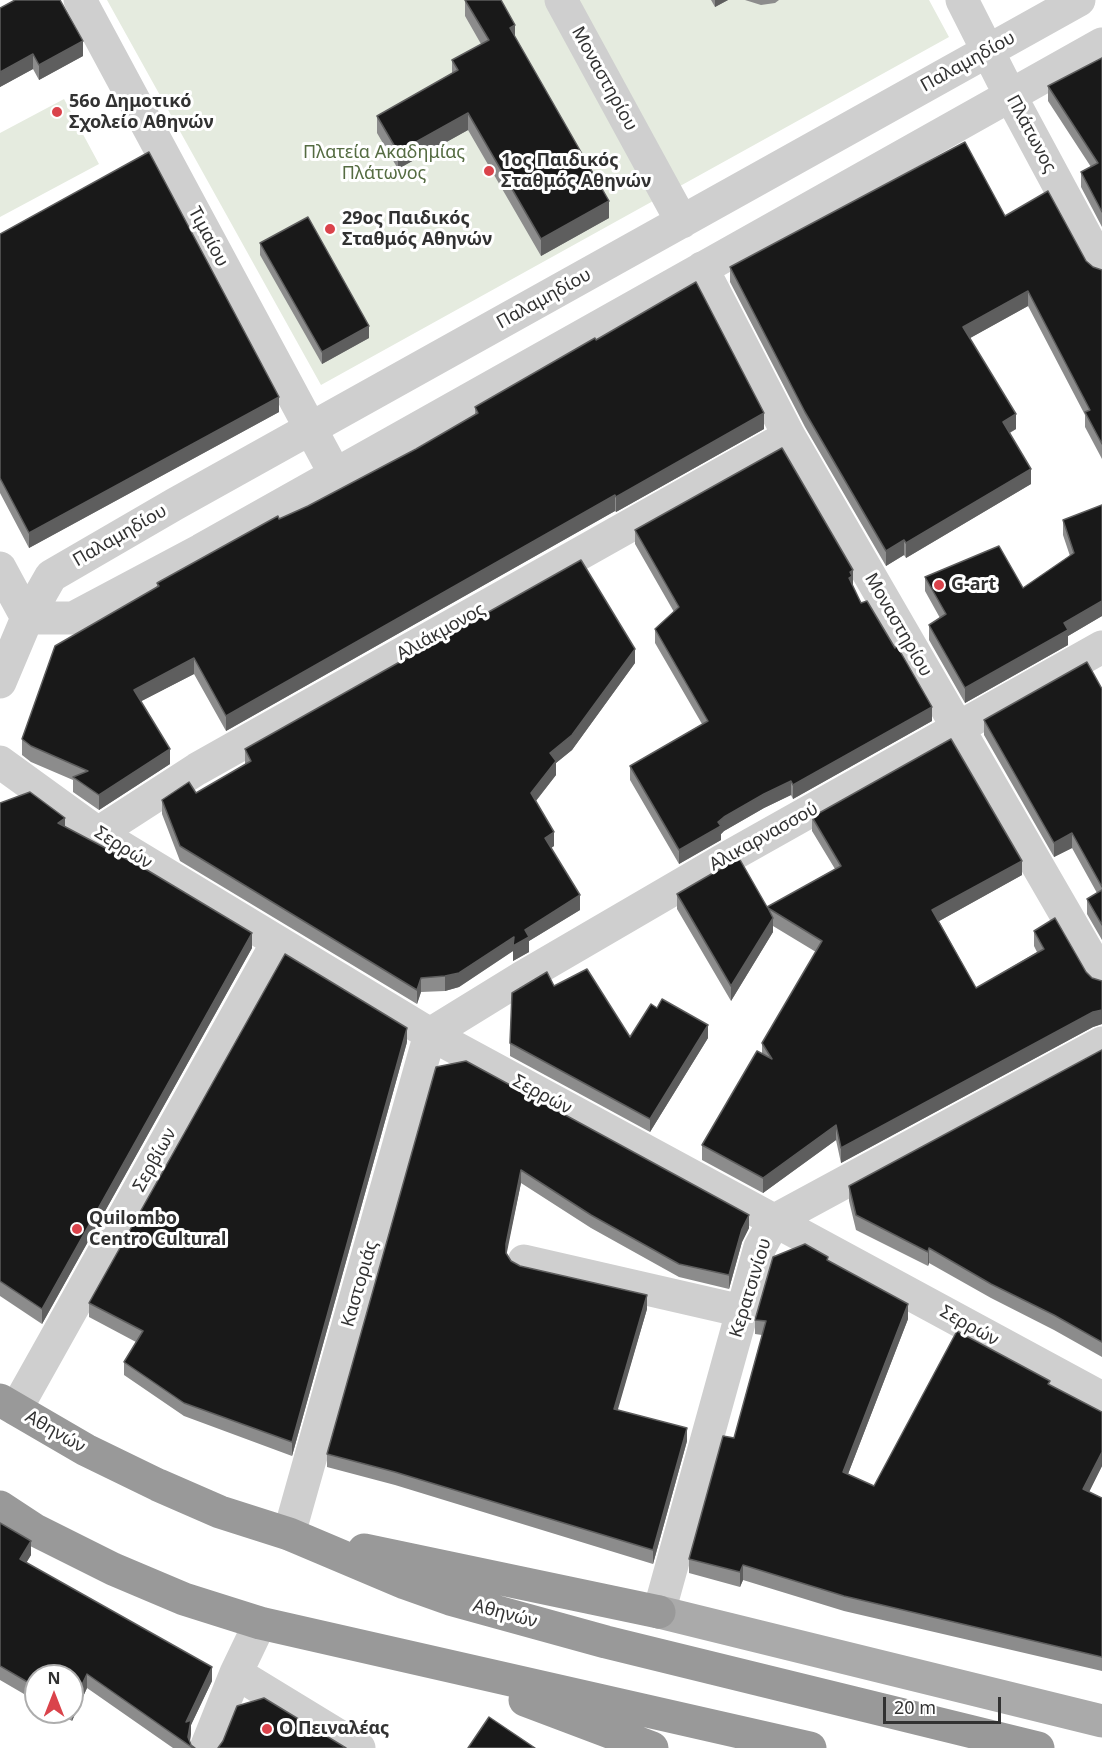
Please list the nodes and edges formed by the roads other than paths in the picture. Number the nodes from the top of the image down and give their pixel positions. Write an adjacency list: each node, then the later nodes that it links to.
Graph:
1 (80, 0): 12 (street, Τιμαίου)
2 (561, 0): 9 (street, Μοναστηρίου)
3 (962, 0): 7 (street, Πλάτωνος)
4 (1078, 0): 5 (street); 7 (street, Παλαμηδίου)
5 (1102, 22)
6 (1102, 44): 8 (street)
7 (988, 51): 8 (street, Πλάτωνος); 9 (street, Παλαμηδίου)
8 (1010, 95): 10 (street, Πλάτωνος); 11 (street)
9 (682, 222): 12 (street, Παλαμηδίου)
10 (1102, 266)
11 (702, 268): 13 (street, Μοναστηρίου); 14 (street)
12 (312, 428): 14 (street, Τιμαίου); 16 (street, Παλαμηδίου)
13 (789, 436): 19 (street, Μοναστηρίου); 21 (street, Αλιάκμονος)
14 (335, 474): 16 (street)
15 (0, 568): 16 (street)
16 (27, 618): 18 (street, Παλαμηδίου)
17 (1102, 646): 19 (street, Αλικαρνασσού)
18 (0, 682)
19 (957, 729): 23 (street, Μοναστηρίου); 24 (street, Αλικαρνασσού)
20 (0, 762): 21 (street, Σερρών)
21 (98, 833): 22 (street, Σερρών)
22 (277, 943): 24 (street, Σερρών); 30 (street, Σερβίων)
23 (1102, 977)
24 (430, 1035): 26 (street, Σερρών); 32 (street, Καστοριάς)
25 (1102, 1043): 26 (street, Κερατσινίου)
26 (775, 1220): 28 (street, Κερατσινίου); 29 (street, Σερρών)
27 (524, 1261): 28 (street)
28 (742, 1311): 33 (street, Κερατσινίου)
29 (1102, 1398)
30 (8, 1405): 32 (highway, Αθηνών)
31 (0, 1507): 34 (highway)
32 (289, 1534): 33 (highway); 42 (highway, Αθηνών)
33 (659, 1612): 37 (main road)
34 (260, 1623): 35 (highway); 36 (street)
35 (408, 1656): 38 (highway); 41 (highway)
36 (236, 1672): 39 (street); 40 (street)
37 (1102, 1721)
38 (800, 1746)
39 (206, 1748)
40 (359, 1748)
41 (652, 1748)
42 (1038, 1748)

